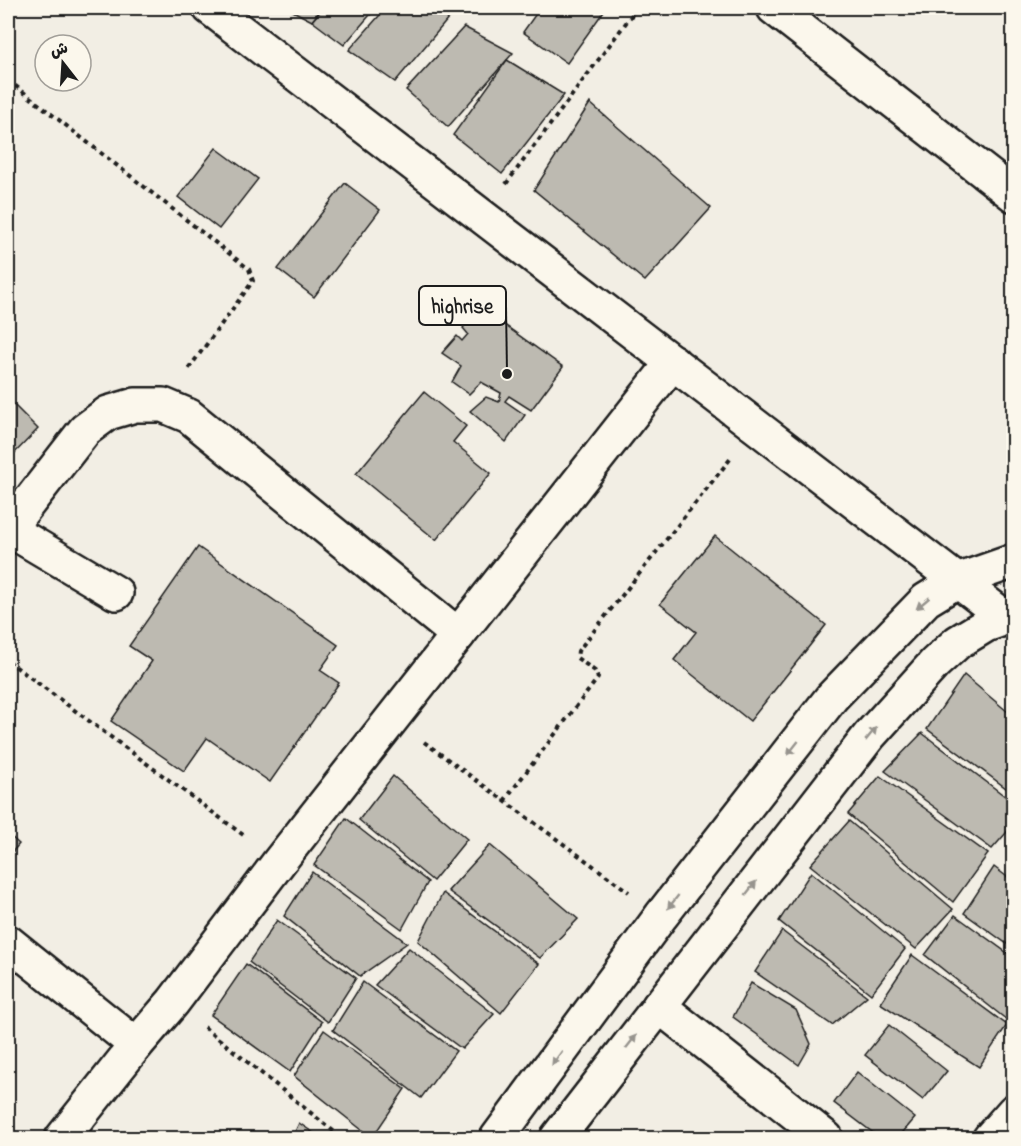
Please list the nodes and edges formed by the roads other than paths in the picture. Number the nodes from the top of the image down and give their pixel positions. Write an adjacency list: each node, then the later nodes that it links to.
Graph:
1 (210, 8): 4 (street)
2 (774, 8): 3 (street)
3 (1014, 195)
4 (672, 362): 7 (street); 10 (street)
5 (8, 529): 8 (street); 10 (street)
6 (1014, 561): 7 (street)
7 (957, 581): 9 (street); 16 (street, one-way to 16)
8 (116, 592)
9 (1010, 616): 12 (street, one-way to 9)
10 (458, 635): 13 (street)
11 (8, 942): 13 (street)
12 (659, 1006): 17 (street, one-way to 12); 18 (street)
13 (136, 1045): 15 (street)
14 (1014, 1111): 19 (street)
15 (62, 1138)
16 (497, 1138)
17 (557, 1138)
18 (826, 1138)
19 (990, 1138)

